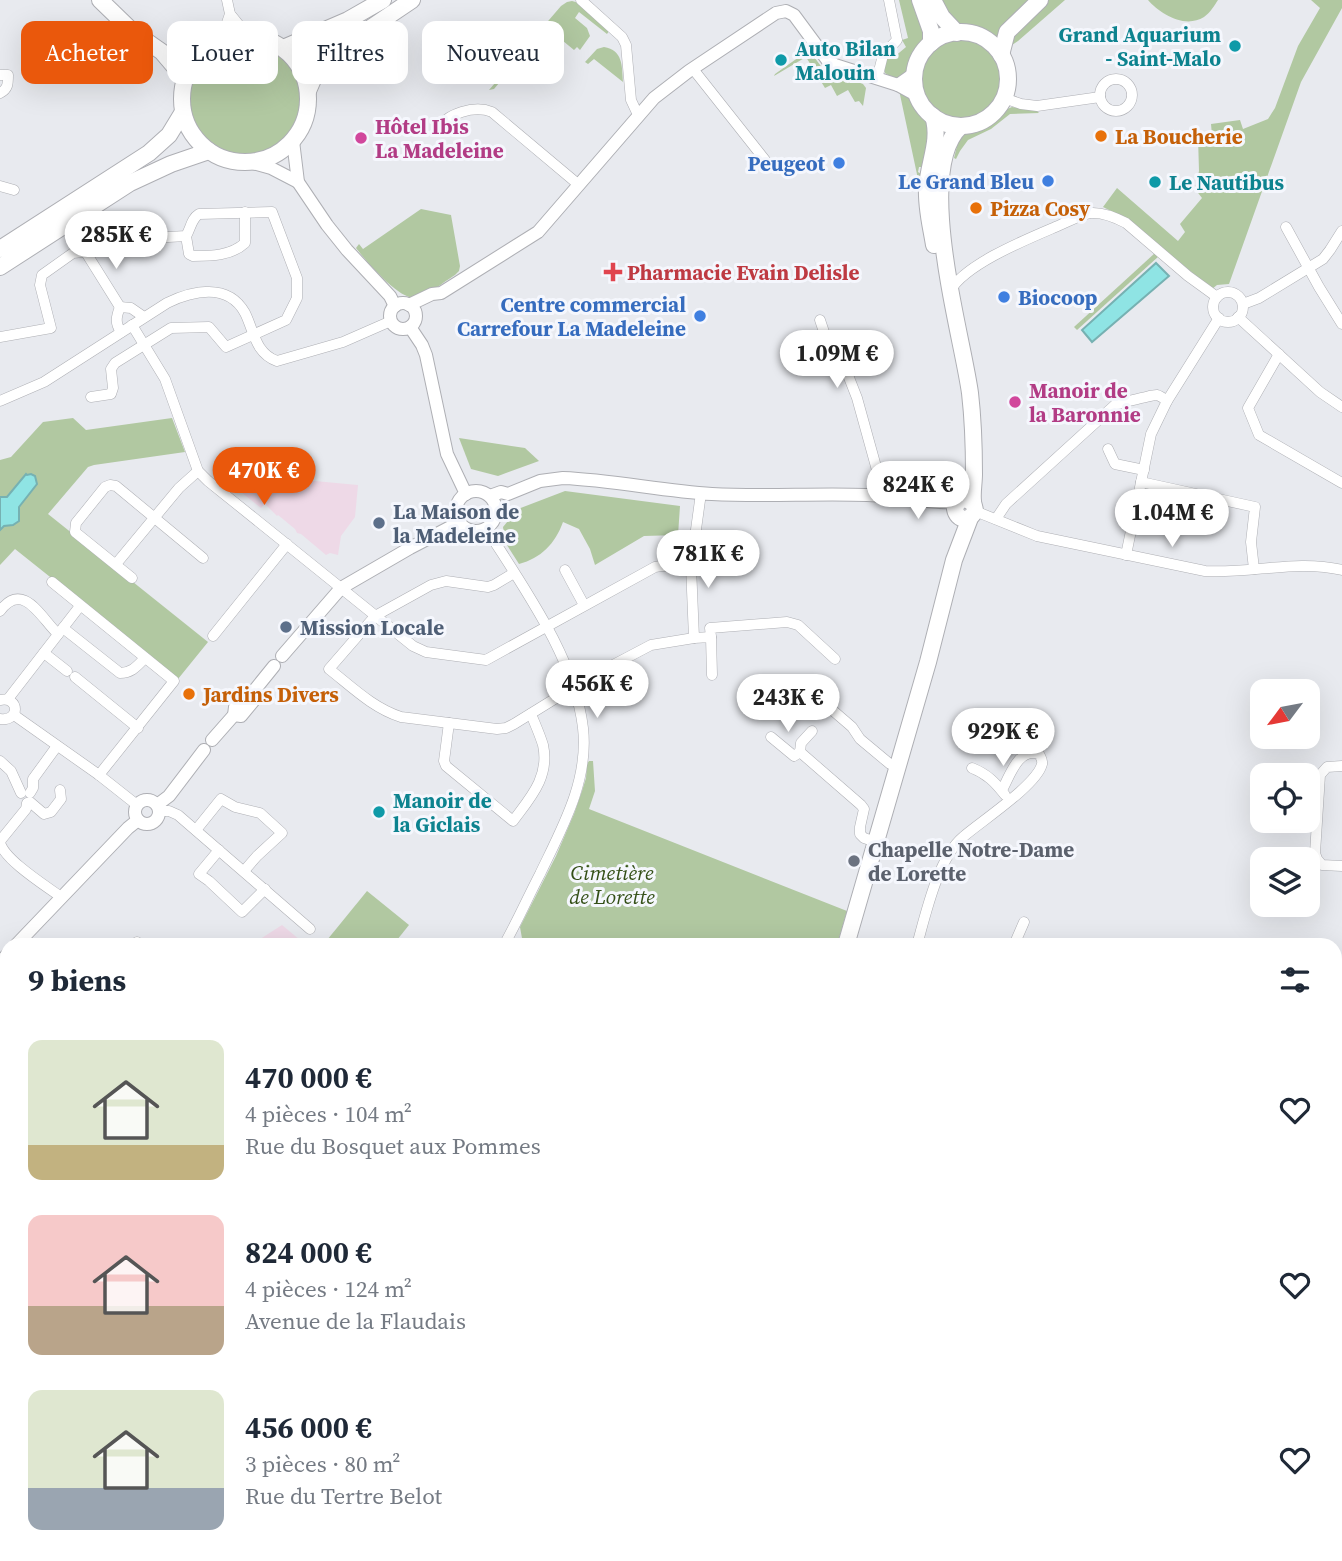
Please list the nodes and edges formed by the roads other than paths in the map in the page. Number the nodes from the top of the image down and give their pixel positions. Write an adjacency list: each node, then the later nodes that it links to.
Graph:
1 (100, 0): 17 (main road)
2 (227, 0): 10 (street)
3 (383, 0): 16 (main road)
4 (412, 0): 27 (main road)
5 (581, 0): 33 (street)
6 (889, 0): 24 (street)
7 (920, 0): 14 (main road)
8 (933, 0): 13 (main road)
9 (1040, 0): 19 (main road)
10 (230, 14): 11 (street); 12 (street)
11 (228, 21)
12 (236, 21)
13 (957, 33): 14 (main road); 19 (main road)
14 (931, 43): 22 (main road)
15 (278, 45): 16 (main road)
16 (283, 48): 27 (main road)
17 (162, 52): 18 (main road); 20 (main road)
18 (167, 53)
19 (1001, 54): 31 (main road)
20 (167, 58)
21 (692, 69): 24 (street); 33 (street); 39 (street)
22 (915, 73): 26 (street); 29 (main road)
23 (4, 75): 28 (street)
24 (877, 79): 26 (street)
25 (184, 84): 32 (main road)
26 (898, 85): 29 (street)
27 (308, 91): 37 (main road)
28 (0, 93)
29 (918, 96): 34 (main road)
30 (1100, 97): 31 (street)
31 (1004, 98): 35 (main road)
32 (183, 112): 38 (main road); 49 (main road)
33 (638, 115): 42 (street)
34 (933, 116): 35 (main road); 89 (main road)
35 (961, 126): 51 (main road)
36 (438, 130): 42 (street)
37 (293, 141): 40 (main road); 41 (street)
38 (209, 151): 40 (main road); 52 (main road)
39 (765, 160)
40 (249, 162): 41 (street)
41 (298, 182): 58 (street)
42 (579, 185): 60 (street)
43 (0, 186): 44 (street)
44 (13, 190)
45 (245, 212): 48 (street); 48 (street); 70 (street)
46 (1286, 228): 53 (street)
47 (1342, 231): 53 (street)
48 (186, 236): 50 (street)
49 (0, 249)
50 (85, 251): 59 (street); 71 (street)
51 (946, 265): 54 (street); 55 (main road)
52 (0, 267)
53 (1310, 268): 57 (street); 66 (street)
54 (966, 274): 55 (street); 56 (street)
55 (950, 290): 89 (main road)
56 (1217, 297): 57 (street); 63 (street)
57 (1243, 304): 62 (street)
58 (395, 306): 60 (street); 65 (street)
59 (120, 307): 61 (street); 69 (street)
60 (412, 309): 68 (street)
61 (144, 317): 67 (street); 70 (street)
62 (1238, 317): 63 (street); 73 (street)
63 (1219, 318): 76 (street)
64 (820, 320): 87 (street)
65 (391, 321): 68 (street); 70 (street)
66 (1342, 324)
67 (132, 325): 69 (street); 72 (street)
68 (410, 327): 84 (street)
69 (121, 332): 75 (street)
70 (254, 336): 72 (street)
71 (0, 337)
72 (144, 345): 74 (street); 80 (street)
73 (1279, 354): 77 (street); 82 (street)
74 (91, 397)
75 (0, 401)
76 (1167, 401): 79 (street); 91 (street)
77 (1342, 407)
78 (1108, 449): 79 (street)
79 (1144, 470): 81 (street)
80 (198, 471): 90 (street); 94 (street)
81 (1142, 482): 95 (street); 99 (street)
82 (1342, 483)
83 (701, 493): 85 (street); 87 (street); 98 (street)
84 (466, 494): 86 (street); 92 (street)
85 (508, 494): 86 (street); 88 (street)
86 (490, 496): 88 (street)
87 (885, 496): 89 (street)
88 (496, 509): 93 (street)
89 (964, 509): 91 (street); 132 (main road)
90 (155, 518): 96 (street); 97 (street); 97 (street)
91 (996, 519): 95 (street)
92 (460, 522): 93 (street); 105 (street)
93 (486, 528): 102 (street)
94 (286, 544): 105 (street); 112 (street)
95 (1126, 555): 99 (street)
96 (203, 558)
97 (116, 564): 103 (street)
98 (691, 566): 106 (street); 114 (street)
99 (1254, 569): 101 (street)
100 (565, 570): 106 (street)
101 (1342, 570)
102 (514, 573): 109 (street); 110 (street)
103 (132, 578)
104 (52, 582): 107 (street)
105 (341, 588): 109 (street); 141 (street)
106 (584, 605): 110 (street)
107 (80, 606): 111 (street); 116 (street)
108 (0, 611): 111 (street)
109 (375, 616): 110 (street); 125 (street)
110 (547, 626): 119 (street)
111 (61, 631): 115 (street); 116 (street)
112 (213, 636)
113 (711, 637): 114 (street); 117 (street); 118 (street)
114 (694, 638): 119 (street)
115 (44, 653): 120 (street); 126 (street)
116 (145, 658): 126 (street)
117 (835, 659)
118 (712, 675)
119 (573, 687): 122 (street); 154 (street)
120 (4, 699): 123 (street)
121 (806, 707): 132 (street)
122 (531, 714): 125 (street); 125 (street)
123 (14, 715): 124 (street); 129 (street)
124 (0, 719)
125 (449, 723)
126 (138, 728): 135 (street)
127 (812, 731): 130 (street)
128 (771, 737): 130 (street)
129 (57, 746): 135 (street); 138 (street)
130 (800, 752): 145 (street)
131 (0, 761): 138 (street)
132 (898, 766): 145 (main road)
133 (1342, 766): 147 (street)
134 (972, 768): 137 (street)
135 (99, 775): 140 (street)
136 (60, 790): 138 (street)
137 (1002, 790): 139 (street); 139 (street)
138 (27, 798): 144 (street)
139 (1010, 801): 156 (street)
140 (137, 805): 141 (street); 142 (street)
141 (158, 808): 142 (street); 143 (street)
142 (138, 820): 150 (street)
143 (196, 830): 146 (street); 148 (street)
144 (0, 841): 150 (street)
145 (876, 842): 155 (main road)
146 (219, 850): 148 (street); 149 (street)
147 (1342, 866)
148 (244, 871): 149 (street)
149 (265, 889): 152 (street)
150 (61, 897): 153 (street)
151 (1024, 922): 157 (street)
152 (310, 929)
153 (23, 938)
154 (510, 938)
155 (848, 938)
156 (919, 938)
157 (1017, 938)

